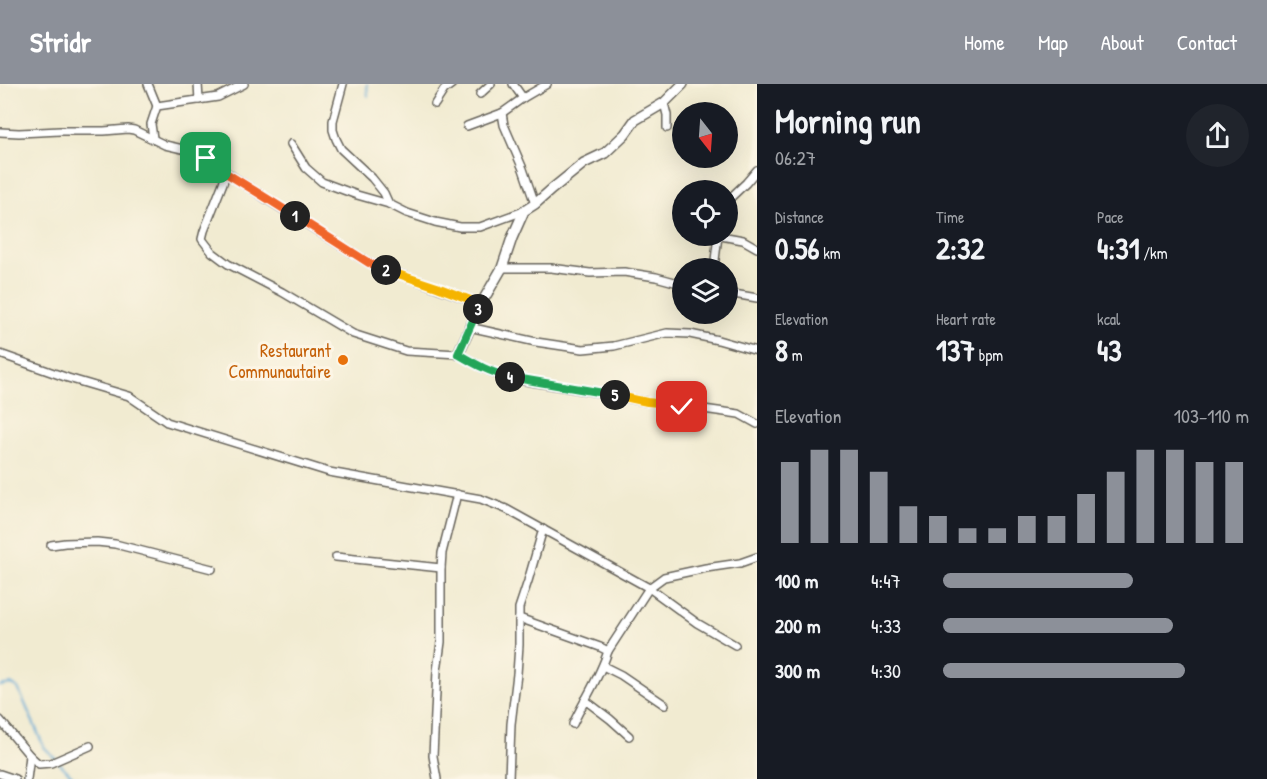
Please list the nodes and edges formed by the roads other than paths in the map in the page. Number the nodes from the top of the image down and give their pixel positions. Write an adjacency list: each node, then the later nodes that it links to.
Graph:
1 (148, 84): 15 (street)
2 (198, 84): 12 (street)
3 (244, 84): 12 (street)
4 (343, 84): 25 (street)
5 (452, 84): 14 (street)
6 (491, 84): 10 (street)
7 (513, 84): 11 (street)
8 (683, 84): 13 (street)
9 (544, 85): 11 (street)
10 (480, 94)
11 (523, 98): 16 (street)
12 (199, 100): 15 (street)
13 (664, 103): 18 (street); 26 (street)
14 (435, 104)
15 (157, 106): 20 (street)
16 (502, 113): 17 (street); 26 (street)
17 (467, 126)
18 (667, 128)
19 (0, 132): 20 (street)
20 (153, 138): 23 (street)
21 (291, 144): 25 (street)
22 (757, 170): 24 (street)
23 (226, 173): 34 (street); 38 (street)
24 (738, 191)
25 (389, 204): 27 (street)
26 (535, 204): 27 (street)
27 (524, 211): 30 (street)
28 (738, 239): 29 (street)
29 (757, 248)
30 (502, 268): 31 (street); 34 (street)
31 (672, 281)
32 (738, 295): 33 (street)
33 (757, 298)
34 (481, 304): 35 (street)
35 (470, 327): 36 (street); 38 (street)
36 (757, 351)
37 (0, 354): 40 (street)
38 (458, 354): 39 (street)
39 (757, 424)
40 (457, 494): 41 (street); 45 (street)
41 (543, 529): 47 (street); 48 (street)
42 (51, 545): 46 (street)
43 (336, 557): 45 (street)
44 (757, 557): 47 (street)
45 (441, 568): 62 (street)
46 (212, 569)
47 (649, 588): 49 (street); 50 (street)
48 (519, 618): 50 (street); 63 (street)
49 (735, 645)
50 (608, 651): 51 (street)
51 (603, 666): 52 (street); 53 (street)
52 (585, 700): 55 (street); 56 (street)
53 (665, 705)
54 (0, 720): 58 (street)
55 (573, 724)
56 (629, 736)
57 (90, 746): 58 (street)
58 (30, 756): 61 (street)
59 (0, 774): 60 (street)
60 (15, 779)
61 (27, 779)
62 (437, 779)
63 (509, 779)

